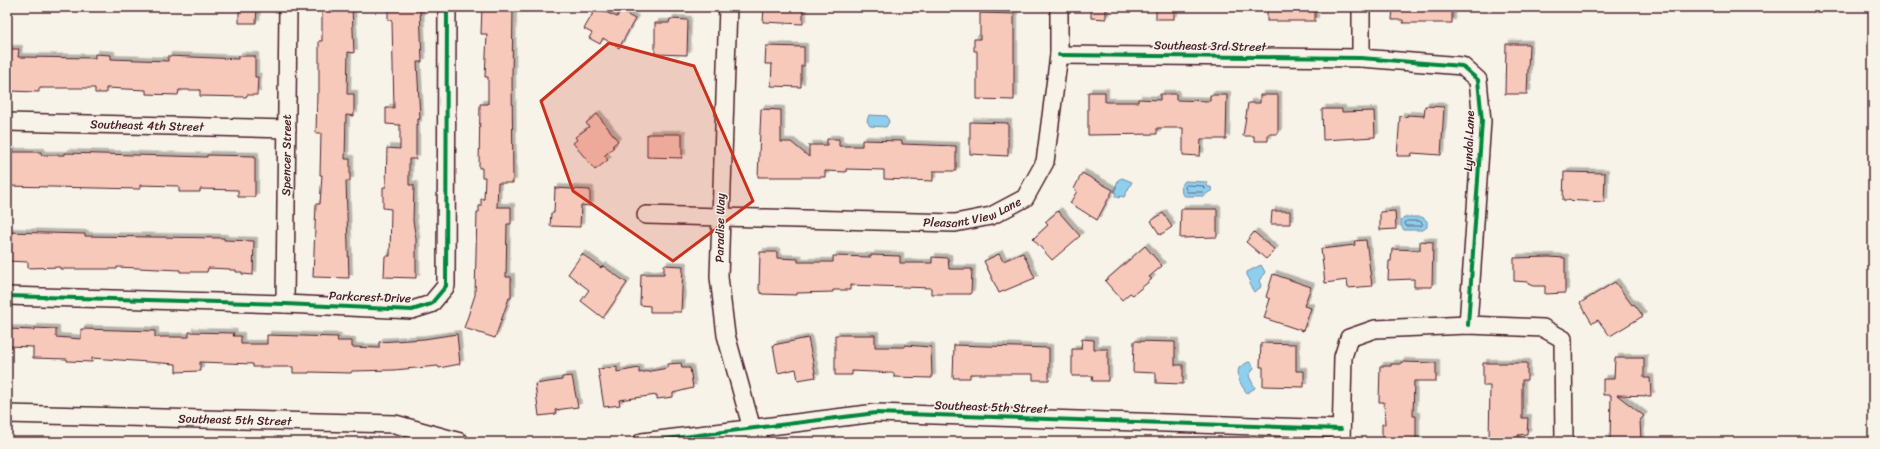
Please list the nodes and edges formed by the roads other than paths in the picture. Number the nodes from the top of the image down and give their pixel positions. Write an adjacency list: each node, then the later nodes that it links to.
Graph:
1 (288, 7): 9 (street, Spencer Street)
2 (447, 7): 13 (street, Parkcrest Drive)
3 (728, 7): 11 (street, Paradise Way)
4 (1059, 7): 6 (street, Pleasant View Lane)
5 (1361, 7): 7 (street)
6 (1059, 54): 7 (street, Southeast 3rd Street); 11 (street, Pleasant View Lane)
7 (1360, 58): 14 (street, Lyndal Lane)
8 (7, 122): 9 (street, Southeast 4th Street)
9 (287, 129): 13 (street, Spencer Street)
10 (646, 215): 11 (street, Pleasant View Lane)
11 (720, 216): 16 (street, Paradise Way)
12 (7, 296): 13 (street, Parkcrest Drive)
13 (285, 304)
14 (1468, 325): 17 (street); 20 (street)
15 (7, 414): 18 (street, Southeast 5th Street)
16 (756, 436): 17 (street, Southeast 5th Street); 19 (street, Southeast 5th Street)
17 (1341, 436)
18 (460, 442)
19 (642, 442)
20 (1564, 442)

